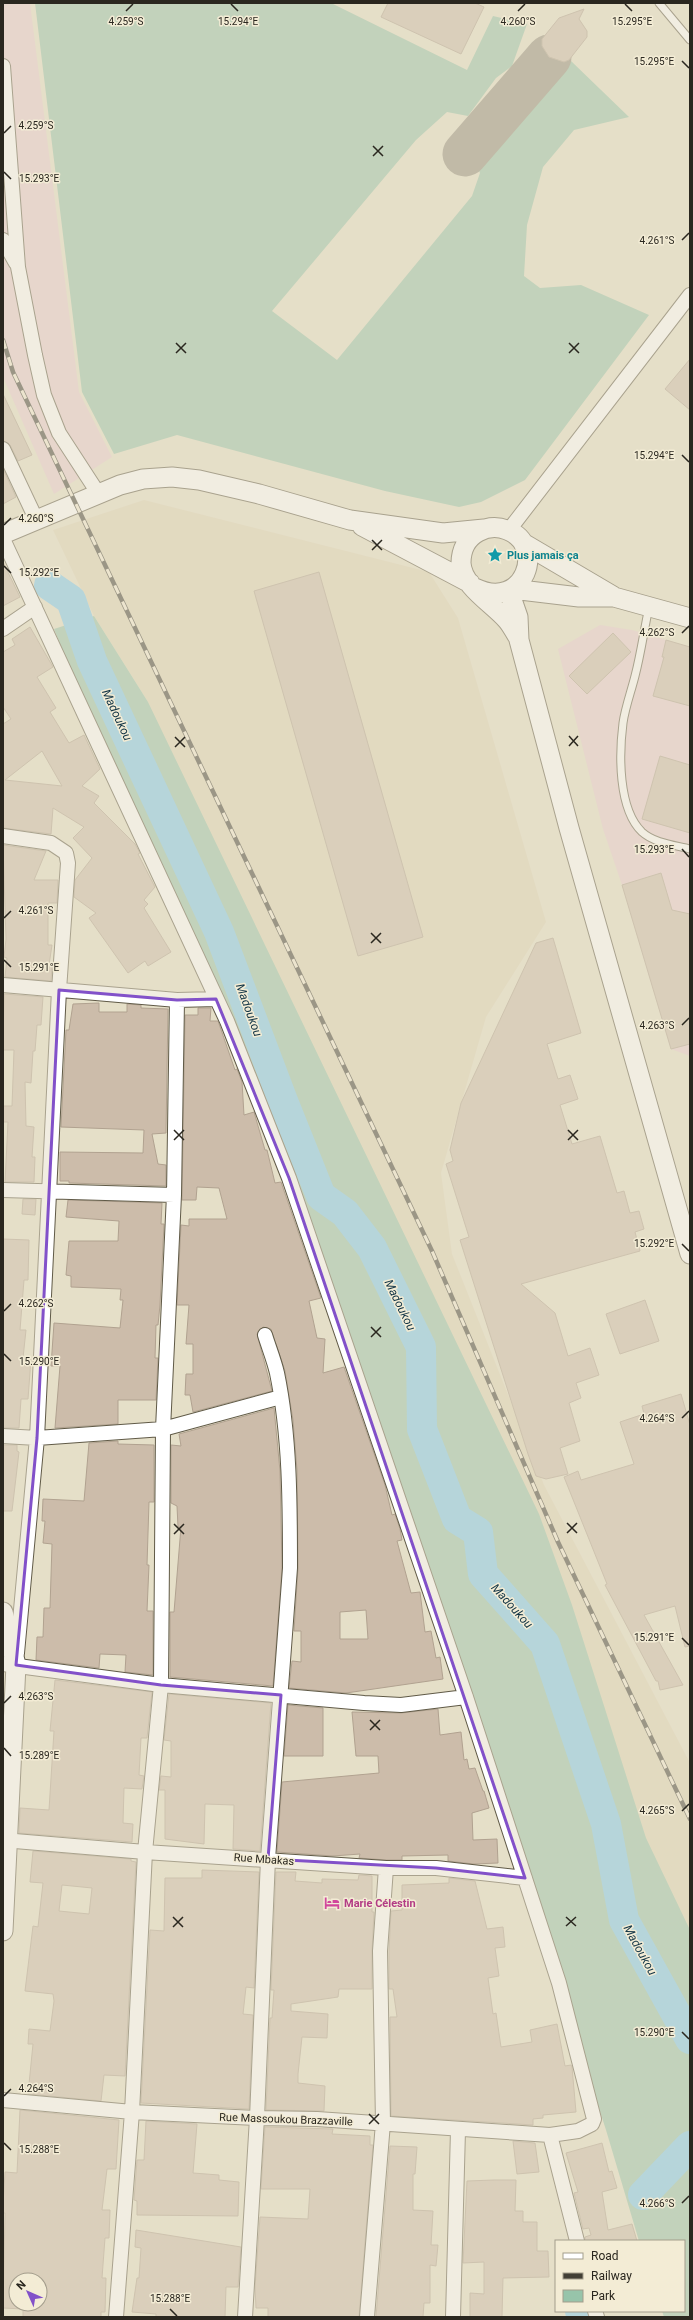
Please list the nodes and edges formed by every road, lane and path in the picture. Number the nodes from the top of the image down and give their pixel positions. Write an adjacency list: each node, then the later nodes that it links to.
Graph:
1 (659, 3): 2 (lane)
2 (690, 40)
3 (3, 66): 5 (street)
4 (3, 240): 5 (street)
5 (18, 267): 8 (street)
6 (690, 295): 12 (street)
7 (3, 448): 9 (street)
8 (98, 493): 9 (main road); 10 (main road)
9 (36, 519): 13 (main road)
10 (350, 520): 11 (main road); 16 (main road)
11 (484, 529): 12 (main road); 16 (main road)
12 (509, 530): 15 (main road)
13 (3, 534)
14 (3, 540): 19 (street)
15 (523, 542): 17 (main road); 18 (main road)
16 (473, 586): 17 (main road); 23 (main road)
17 (510, 590): 18 (main road); 23 (main road)
18 (614, 597): 20 (main road)
19 (35, 607): 22 (street); 28 (street)
20 (649, 607): 21 (main road); 25 (lane)
21 (690, 618)
22 (3, 629)
23 (519, 640): 33 (main road)
24 (3, 836): 27 (street)
25 (690, 849)
26 (3, 986): 27 (street)
27 (59, 990): 29 (street); 31 (street)
28 (216, 998): 29 (street); 43 (street)
29 (177, 1000): 32 (street)
30 (3, 1190): 31 (street)
31 (48, 1191): 32 (street); 38 (street)
32 (174, 1195): 36 (street)
33 (690, 1254)
34 (264, 1335): 35 (street)
35 (281, 1397): 36 (street); 42 (street)
36 (163, 1429): 38 (street); 41 (street)
37 (3, 1436): 38 (street)
38 (37, 1438): 40 (street)
39 (3, 1612): 40 (main road)
40 (9, 1665): 41 (street); 44 (main road)
41 (161, 1685): 42 (street); 45 (street)
42 (281, 1695): 43 (street); 46 (street)
43 (466, 1697): 48 (street)
44 (5, 1840): 45 (street, Rue Mbakas); 49 (main road)
45 (145, 1852): 46 (street, Rue Mbakas); 51 (street)
46 (268, 1860): 47 (street, Rue Mbakas); 52 (street)
47 (386, 1868): 48 (street, Rue Mbakas); 53 (street)
48 (525, 1878): 55 (street, Rue Massoukou Brazzaville)
49 (3, 1932)
50 (3, 2100): 51 (street, Rue Massoukou Brazzaville)
51 (132, 2112): 52 (street, Rue Massoukou Brazzaville); 57 (street)
52 (257, 2118): 53 (street, Rue Massoukou Brazzaville); 58 (street)
53 (383, 2124): 54 (street, Rue Massoukou Brazzaville); 59 (street)
54 (458, 2130): 55 (street, Rue Massoukou Brazzaville); 60 (street)
55 (550, 2135): 56 (street)
56 (577, 2240)
57 (116, 2317)
58 (245, 2317)
59 (367, 2317)
60 (453, 2317)

